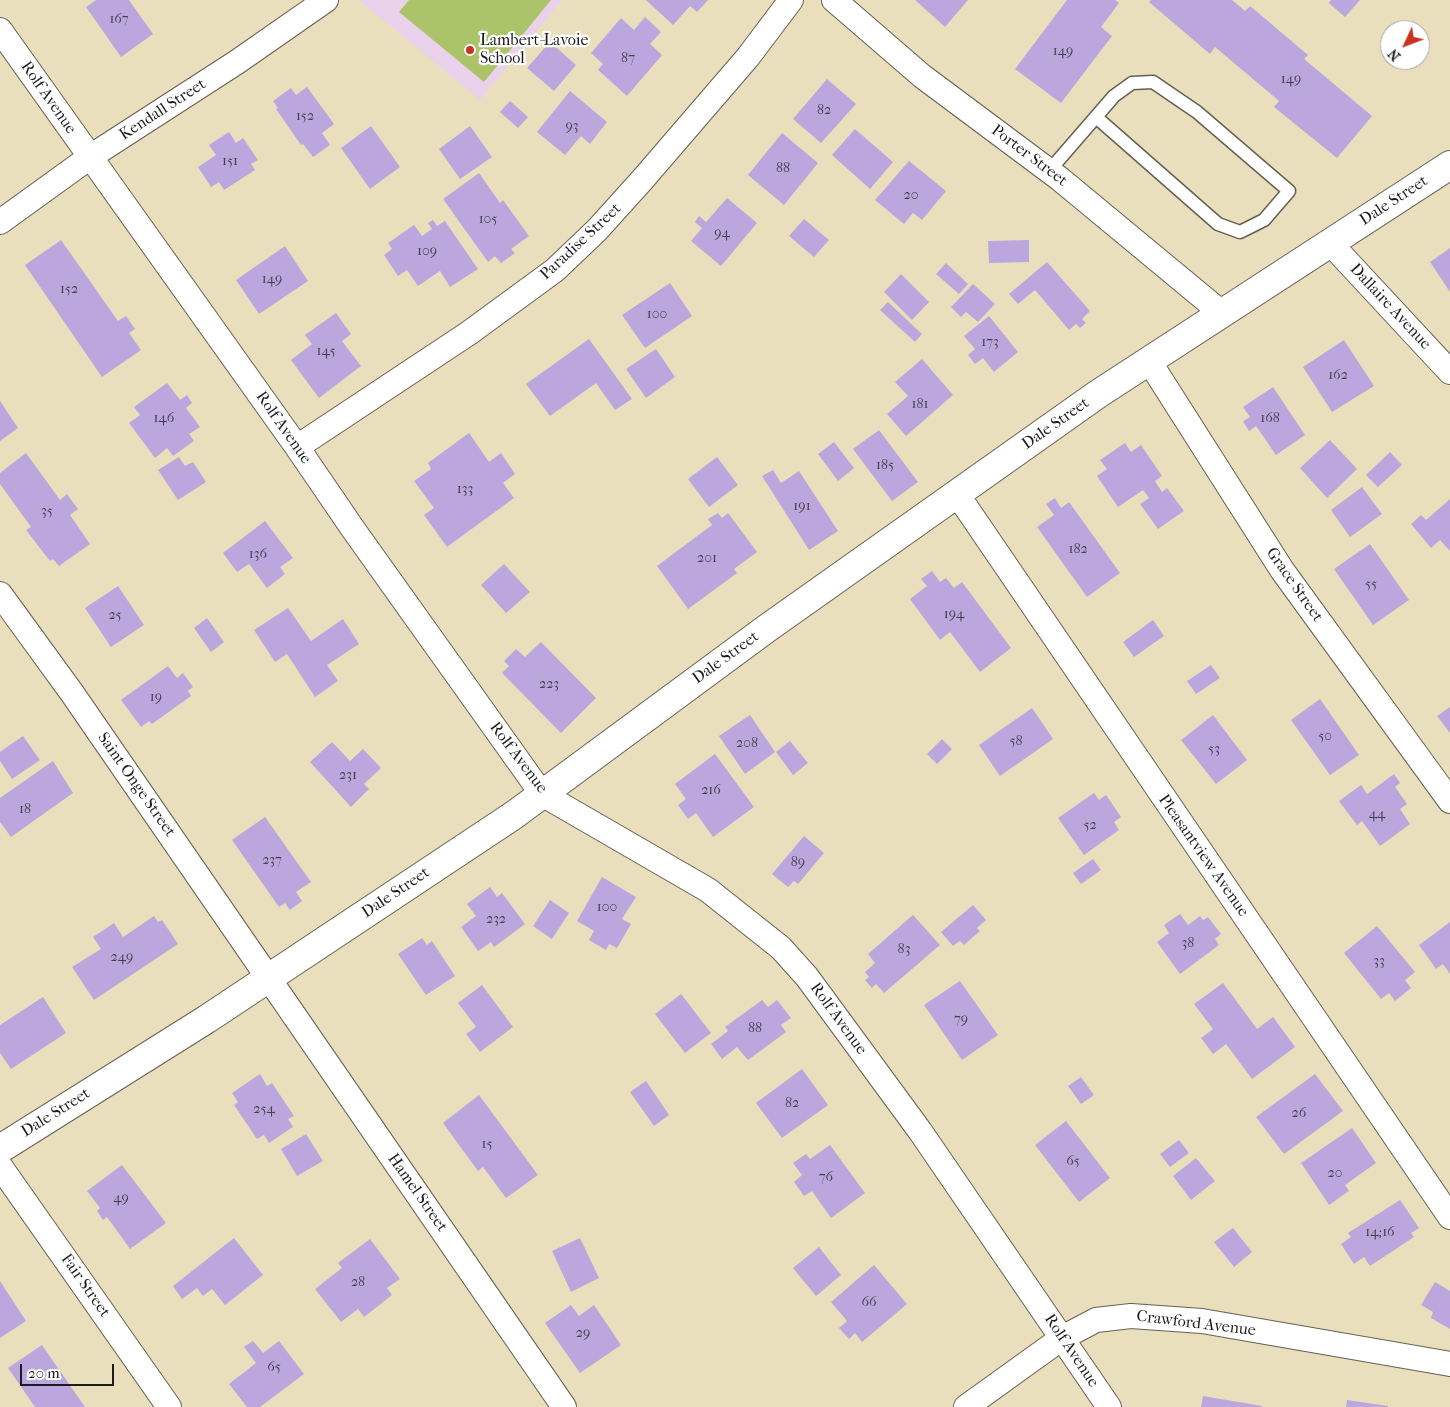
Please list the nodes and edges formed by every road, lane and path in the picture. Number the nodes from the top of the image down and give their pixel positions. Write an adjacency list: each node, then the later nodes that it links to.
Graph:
1 (326, 0): 6 (street, Kendall Street)
2 (791, 0): 14 (street, Paradise Street)
3 (834, 0): 8 (street, Porter Street)
4 (0, 30): 6 (street, Rolf Avenue)
5 (1096, 117): 5 (lane); 8 (lane)
6 (90, 157): 9 (street, Kendall Street); 14 (street, Rolf Avenue)
7 (1450, 165): 10 (street, Dale Street)
8 (1049, 171): 11 (street, Porter Street)
9 (0, 222)
10 (1330, 243): 11 (street, Dale Street); 13 (street, Dallaire Avenue)
11 (1223, 314): 12 (street, Dale Street)
12 (1149, 361): 15 (street, Dale Street); 18 (street, Grace Street)
13 (1450, 372)
14 (298, 447): 17 (street, Rolf Avenue)
15 (958, 494): 17 (street, Dale Street); 22 (street, Pleasantview Avenue)
16 (0, 594): 19 (street, Saint Onge Street)
17 (542, 794): 19 (street, Dale Street); 23 (street, Rolf Avenue)
18 (1450, 801)
19 (268, 978): 20 (street, Dale Street); 26 (street, Hamel Street)
20 (0, 1149)
21 (0, 1166): 25 (street, Fair Street)
22 (1450, 1217)
23 (1062, 1338): 24 (street, Crawford Avenue); 27 (street, Crawford Avenue); 28 (street, Rolf Avenue)
24 (1450, 1364)
25 (169, 1407)
26 (564, 1407)
27 (966, 1407)
28 (1109, 1407)

